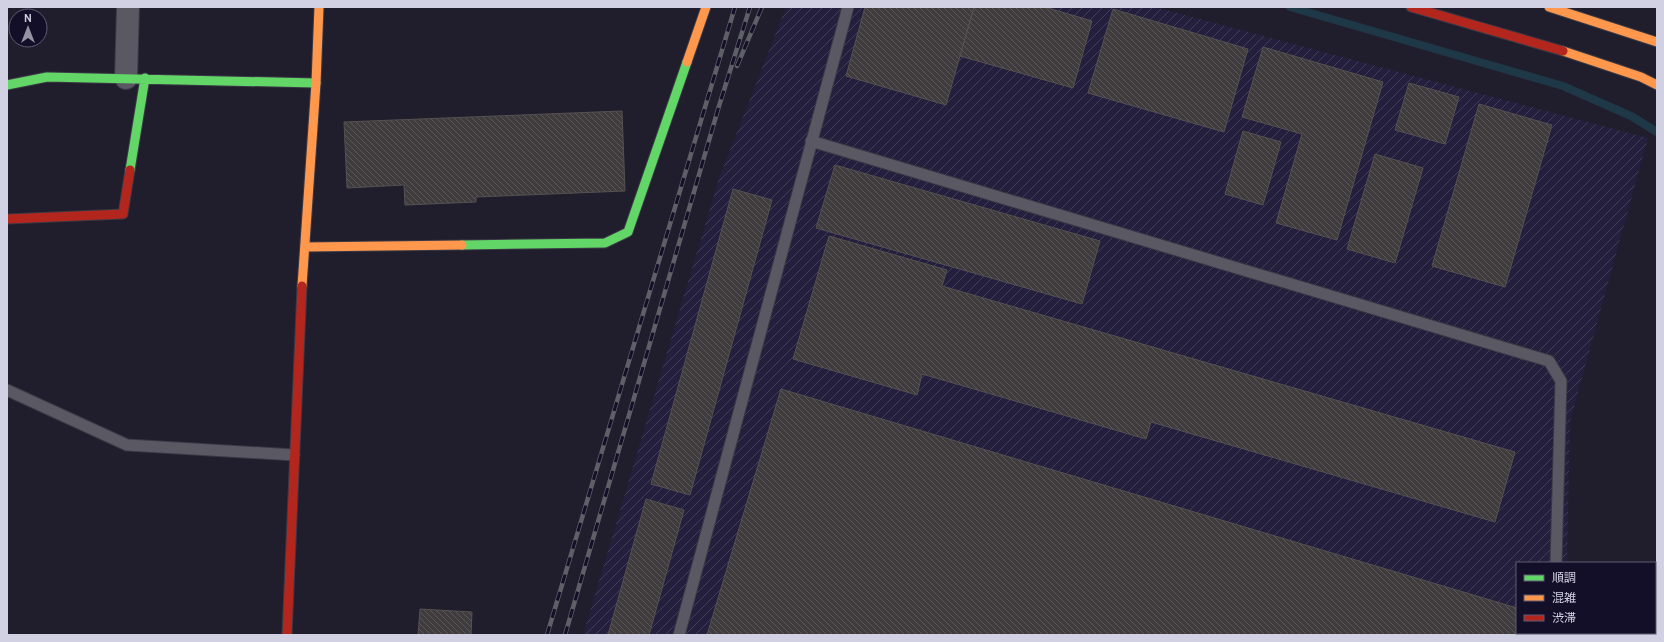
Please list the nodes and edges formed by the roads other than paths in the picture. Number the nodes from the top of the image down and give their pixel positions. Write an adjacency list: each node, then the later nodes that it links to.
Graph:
1 (128, 7): 8 (street)
2 (319, 7): 9 (street)
3 (706, 7): 14 (street)
4 (848, 7): 12 (lane)
5 (1411, 7): 11 (street)
6 (1549, 7): 7 (street)
7 (1657, 42)
8 (135, 78): 9 (street); 10 (street); 13 (street)
9 (316, 83): 14 (street)
10 (7, 85)
11 (1657, 85)
12 (811, 141): 17 (lane); 19 (lane)
13 (7, 219)
14 (305, 247): 16 (street)
15 (7, 390): 16 (lane)
16 (294, 455): 18 (street)
17 (1556, 562)
18 (287, 635)
19 (679, 635)

